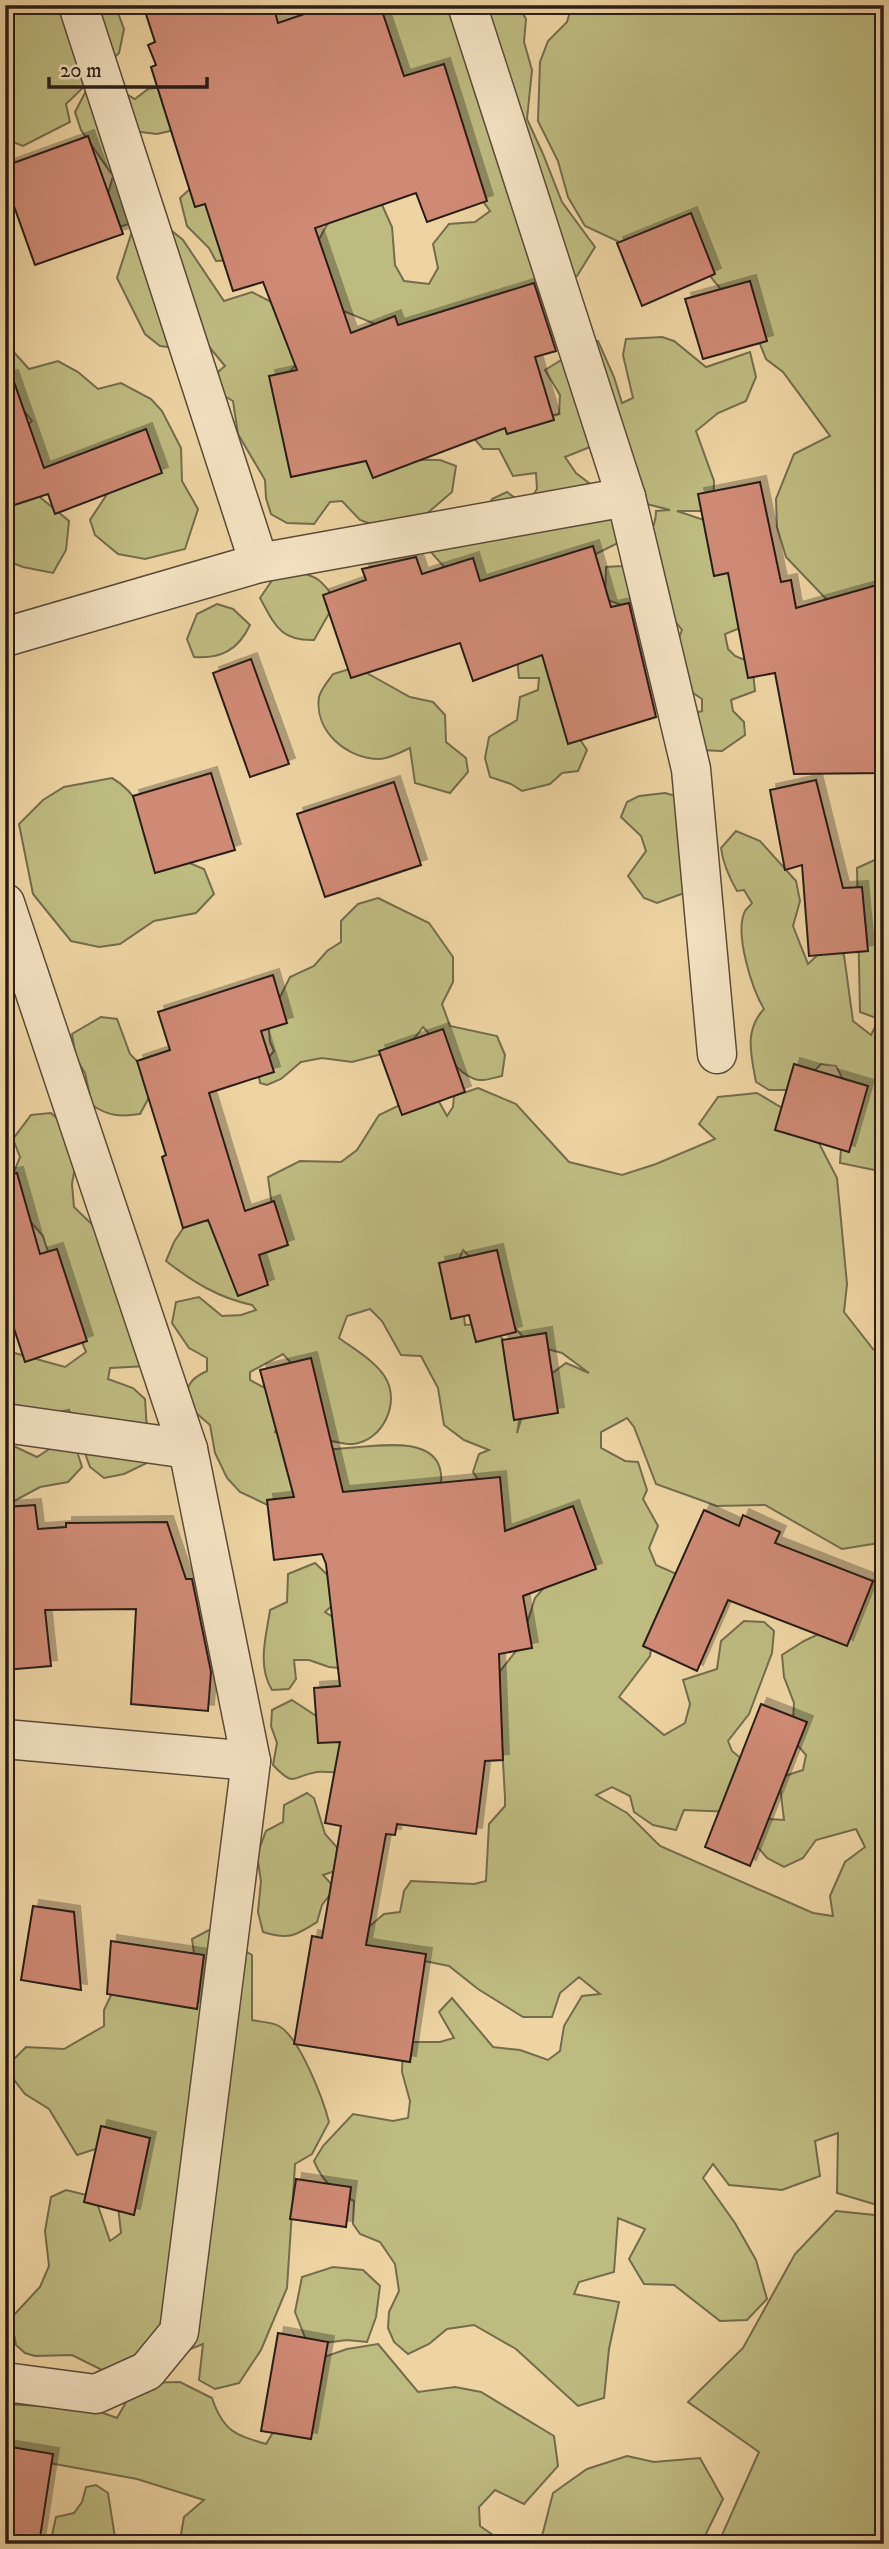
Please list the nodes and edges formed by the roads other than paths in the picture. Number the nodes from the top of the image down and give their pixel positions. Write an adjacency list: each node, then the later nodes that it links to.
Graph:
1 (78, 5): 4 (street)
2 (467, 5): 3 (street)
3 (626, 497): 4 (street); 7 (street)
4 (259, 563): 5 (street)
5 (5, 637)
6 (5, 903): 9 (street)
7 (717, 1054)
8 (5, 1423): 9 (street)
9 (188, 1449): 11 (street)
10 (5, 1739): 11 (street)
11 (251, 1760): 12 (street)
12 (5, 2382)

